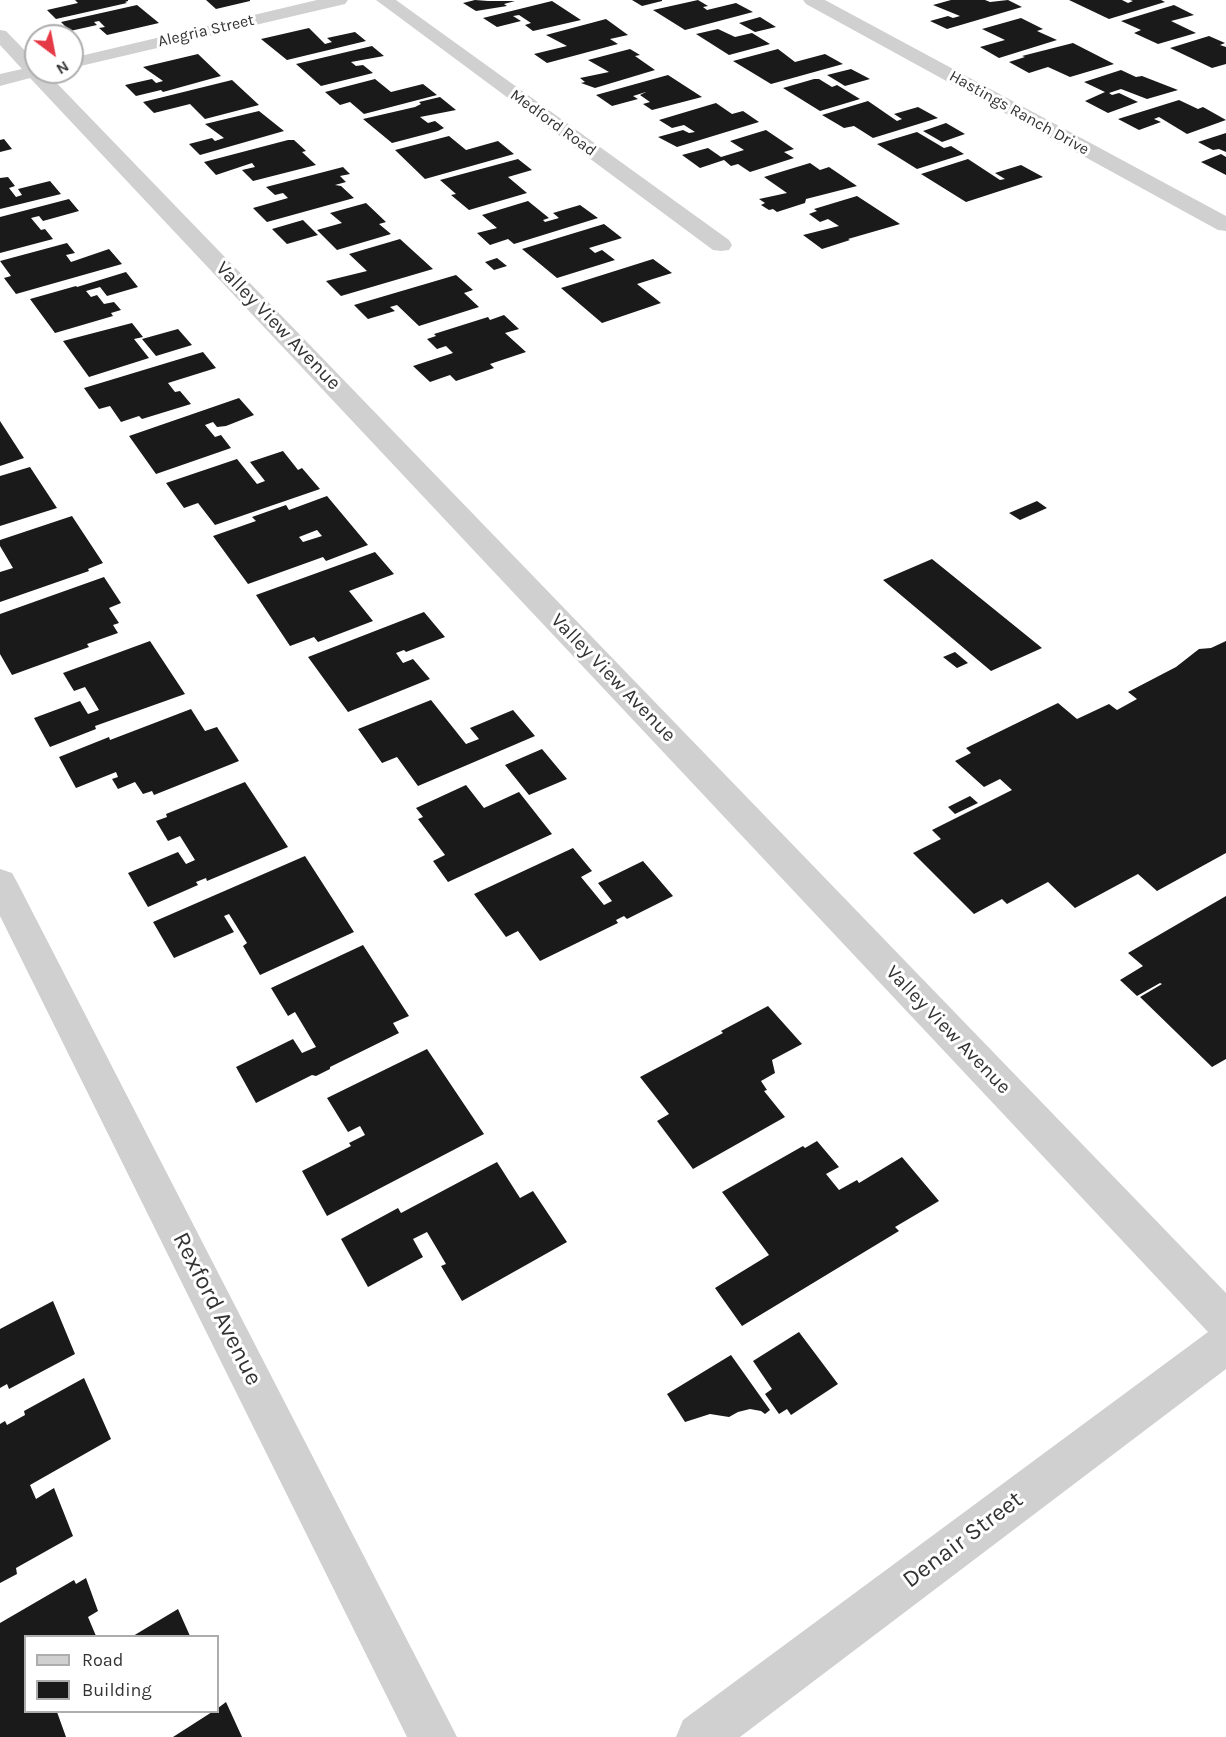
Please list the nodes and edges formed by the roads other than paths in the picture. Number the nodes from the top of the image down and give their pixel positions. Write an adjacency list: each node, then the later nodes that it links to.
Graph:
1 (339, 0): 6 (street, Alegria Street)
2 (386, 0): 11 (street, Medford Road)
3 (812, 0): 10 (street, Hastings Ranch Drive)
4 (0, 35): 5 (street, Valley View Avenue)
5 (24, 60)
6 (84, 60)
7 (24, 74): 8 (street)
8 (0, 80)
9 (47, 84): 13 (street, Valley View Avenue)
10 (1226, 225)
11 (721, 245)
12 (0, 882): 15 (street, Rexford Avenue)
13 (1226, 1322)
14 (1226, 1344): 16 (street, Denair Street)
15 (433, 1737)
16 (700, 1737)

